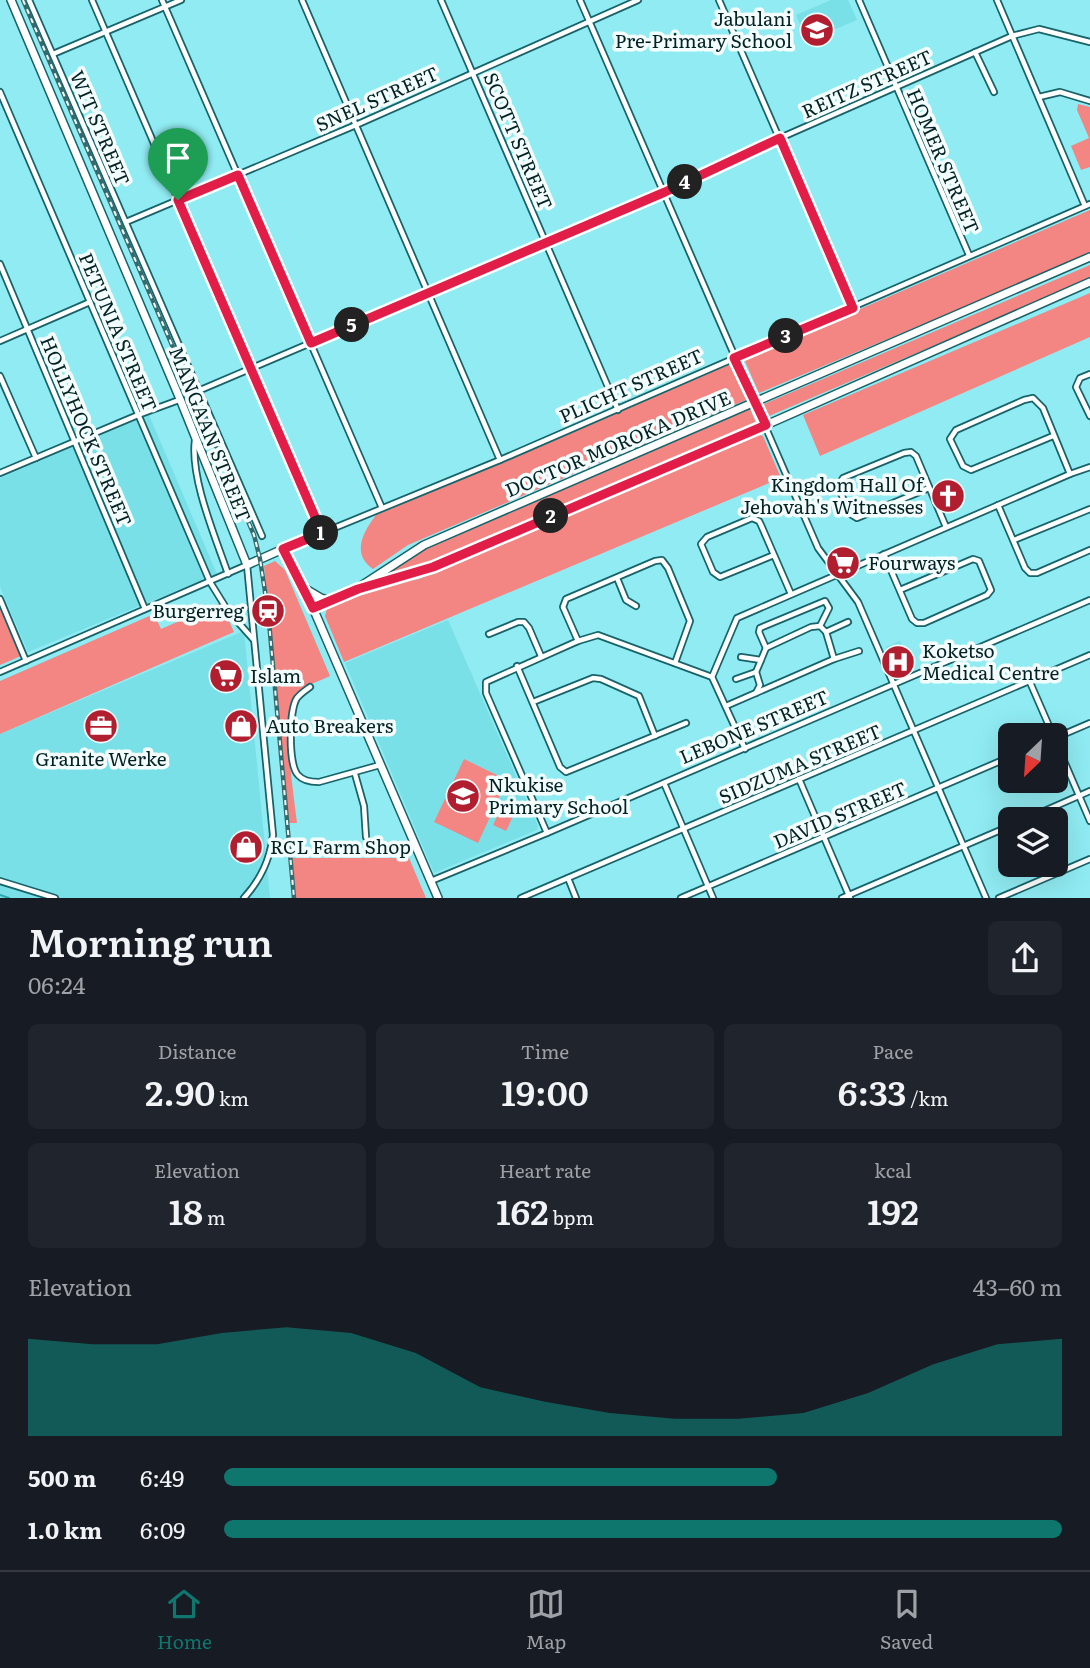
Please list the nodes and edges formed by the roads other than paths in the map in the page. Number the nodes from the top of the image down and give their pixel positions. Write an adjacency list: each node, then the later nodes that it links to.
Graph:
1 (11, 0): 50 (street, MANGAAN STREET)
2 (29, 0): 19 (street, WIT STREET)
3 (92, 0): 15 (street)
4 (162, 0): 13 (street)
5 (181, 0): 13 (street)
6 (302, 0): 26 (street)
7 (441, 0): 20 (street, SCOTT STREET)
8 (580, 0): 14 (street)
9 (638, 0): 14 (street, SNEL STREET)
10 (719, 0): 27 (street)
11 (859, 0): 21 (street, HOMER STREET)
12 (997, 0): 16 (street)
13 (165, 7): 15 (street); 28 (street)
14 (590, 21): 20 (street, SNEL STREET); 29 (street)
15 (107, 33): 19 (street); 30 (street)
16 (1012, 36): 17 (street, REITZ STREET); 18 (street, REITZ STREET); 24 (street)
17 (1090, 42)
18 (975, 52): 21 (street, REITZ STREET); 23 (street)
19 (53, 54): 32 (street, WIT STREET)
20 (473, 72): 26 (street, SNEL STREET); 33 (street, SCOTT STREET)
21 (897, 87): 27 (street, REITZ STREET); 34 (street, HOMER STREET)
22 (0, 92): 40 (street, PETUNIA STREET)
23 (994, 92)
24 (1039, 97): 25 (street); 31 (street)
25 (1090, 101)
26 (356, 125): 28 (street, SNEL STREET); 39 (street)
27 (780, 138): 29 (street, REITZ STREET); 41 (street)
28 (238, 175): 30 (street, SNEL STREET); 44 (street)
29 (665, 192): 33 (street, REITZ STREET); 45 (street)
30 (178, 200): 32 (street, SNEL STREET); 46 (street)
31 (1088, 205): 34 (street, PLICHT STREET)
32 (126, 222): 49 (street, WIT STREET)
33 (546, 243): 39 (street, REITZ STREET); 52 (street, SCOTT STREET)
34 (969, 255): 41 (street, PLICHT STREET)
35 (1090, 257): 51 (street, DOCTOR MOROKA DRIVE)
36 (0, 264): 37 (street, HOLLYHOCK STREET)
37 (2, 276): 42 (street, HOLLYHOCK STREET)
38 (1090, 282): 55 (street, DOCTOR MOROKA DRIVE)
39 (428, 293): 44 (street, REITZ STREET); 60 (street)
40 (90, 302): 42 (street); 53 (street, PETUNIA STREET)
41 (853, 308): 45 (street, PLICHT STREET)
42 (28, 329): 43 (street); 58 (street, HOLLYHOCK STREET)
43 (0, 341)
44 (311, 343): 46 (street, REITZ STREET); 66 (street)
45 (734, 358): 51 (street); 52 (street, PLICHT STREET)
46 (251, 369): 49 (street, REITZ STREET); 69 (street)
47 (1090, 373): 54 (street)
48 (0, 376): 59 (street)
49 (198, 391): 70 (street, WIT STREET)
50 (180, 400): 53 (street); 57 (street, MANGAAN STREET)
51 (756, 403): 55 (street); 82 (street, DOCTOR MOROKA DRIVE)
52 (618, 410): 60 (street, PLICHT STREET)
53 (138, 415): 58 (street); 80 (street, PETUNIA STREET)
54 (1090, 416)
55 (766, 425): 78 (street); 82 (street, DOCTOR MOROKA DRIVE)
56 (1053, 436): 56 (street); 63 (street)
57 (195, 437): 76 (street, MANGAAN STREET); 77 (street)
58 (74, 442): 59 (street); 90 (street, HOLLYHOCK STREET)
59 (36, 458): 62 (street)
60 (500, 460): 66 (street, PLICHT STREET)
61 (1090, 467): 63 (street)
62 (0, 473)
63 (1070, 474): 65 (street)
64 (929, 488): 64 (street); 68 (street)
65 (998, 505): 68 (street); 71 (street)
66 (382, 508): 69 (street, PLICHT STREET)
67 (1090, 509): 71 (street)
68 (946, 527): 74 (street)
69 (322, 533): 72 (street, PLICHT STREET)
70 (262, 536)
71 (1014, 540): 73 (street)
72 (283, 549): 76 (street, PLICHT STREET); 81 (street)
73 (1090, 550)
74 (884, 554): 78 (street); 83 (street)
75 (774, 555): 75 (street); 84 (street)
76 (247, 565): 77 (street); 95 (street, MANGAAN STREET)
77 (228, 574): 80 (street)
78 (838, 574): 84 (street); 112 (street)
79 (617, 578): 88 (street); 96 (street); 105 (street)
80 (210, 582): 90 (street); 95 (street, PETUNIA STREET)
81 (302, 587): 87 (street); 89 (street)
82 (358, 589): 87 (street, DOCTOR MOROKA DRIVE)
83 (900, 590): 83 (street)
84 (791, 594): 109 (street)
85 (0, 599): 104 (street)
86 (1090, 600): 112 (street, LEBONE STREET)
87 (332, 601): 89 (street, DOCTOR MOROKA DRIVE)
88 (636, 606)
89 (313, 608): 125 (street)
90 (145, 609): 104 (street)
91 (848, 622): 93 (street)
92 (820, 626): 93 (street); 97 (street); 97 (street)
93 (826, 632): 103 (street)
94 (489, 634): 100 (street)
95 (254, 640): 148 (street, MANGAAN STREET)
96 (578, 640): 100 (street); 105 (street)
97 (766, 648): 102 (street)
98 (859, 651): 103 (street)
99 (1090, 655): 111 (street, SIDZUMA STREET)
100 (541, 656): 106 (street)
101 (741, 657): 102 (street)
102 (761, 660): 108 (street)
103 (834, 660): 114 (street)
104 (26, 661): 107 (street)
105 (675, 663): 109 (street)
106 (517, 666): 115 (street); 137 (street)
107 (0, 672)
108 (756, 672): 110 (street); 114 (street)
109 (712, 677): 116 (street)
110 (736, 680)
111 (1029, 680): 118 (street); 120 (street, SIDZUMA STREET)
112 (895, 684): 120 (street); 123 (street, LEBONE STREET)
113 (310, 687): 127 (street)
114 (756, 693): 116 (street)
115 (533, 702): 122 (street); 122 (street)
116 (726, 706): 123 (street)
117 (686, 723): 122 (street)
118 (1048, 723)
119 (1090, 723): 121 (street)
120 (915, 732): 128 (street, SIDZUMA STREET); 130 (street)
121 (1068, 732)
122 (655, 736)
123 (745, 749): 129 (street, LEBONE STREET)
124 (998, 762): 130 (street, DAVID STREET)
125 (380, 765): 127 (street); 144 (street)
126 (1068, 770): 132 (street)
127 (355, 774): 138 (street)
128 (799, 779): 135 (street, SIDZUMA STREET); 139 (street)
129 (664, 783): 135 (street); 137 (street, LEBONE STREET)
130 (939, 787): 139 (street, DAVID STREET); 140 (street)
131 (1090, 792): 132 (street)
132 (1079, 796): 133 (street); 134 (street)
133 (1054, 807)
134 (1090, 821)
135 (684, 828): 142 (street, SIDZUMA STREET); 145 (street)
136 (998, 831): 140 (street)
137 (547, 833): 144 (street, LEBONE STREET)
138 (366, 837)
139 (824, 838): 145 (street, DAVID STREET); 146 (street)
140 (963, 846): 146 (street); 155 (street)
141 (1090, 859): 156 (street)
142 (568, 878): 150 (street, SIDZUMA STREET); 151 (street)
143 (0, 881): 147 (street)
144 (430, 881): 149 (street)
145 (708, 887): 152 (street, DAVID STREET); 153 (street)
146 (849, 896): 154 (street)
147 (55, 898)
148 (244, 898)
149 (438, 898)
150 (521, 898)
151 (576, 898)
152 (681, 898)
153 (713, 898)
154 (842, 898)
155 (986, 898)
156 (999, 898)

